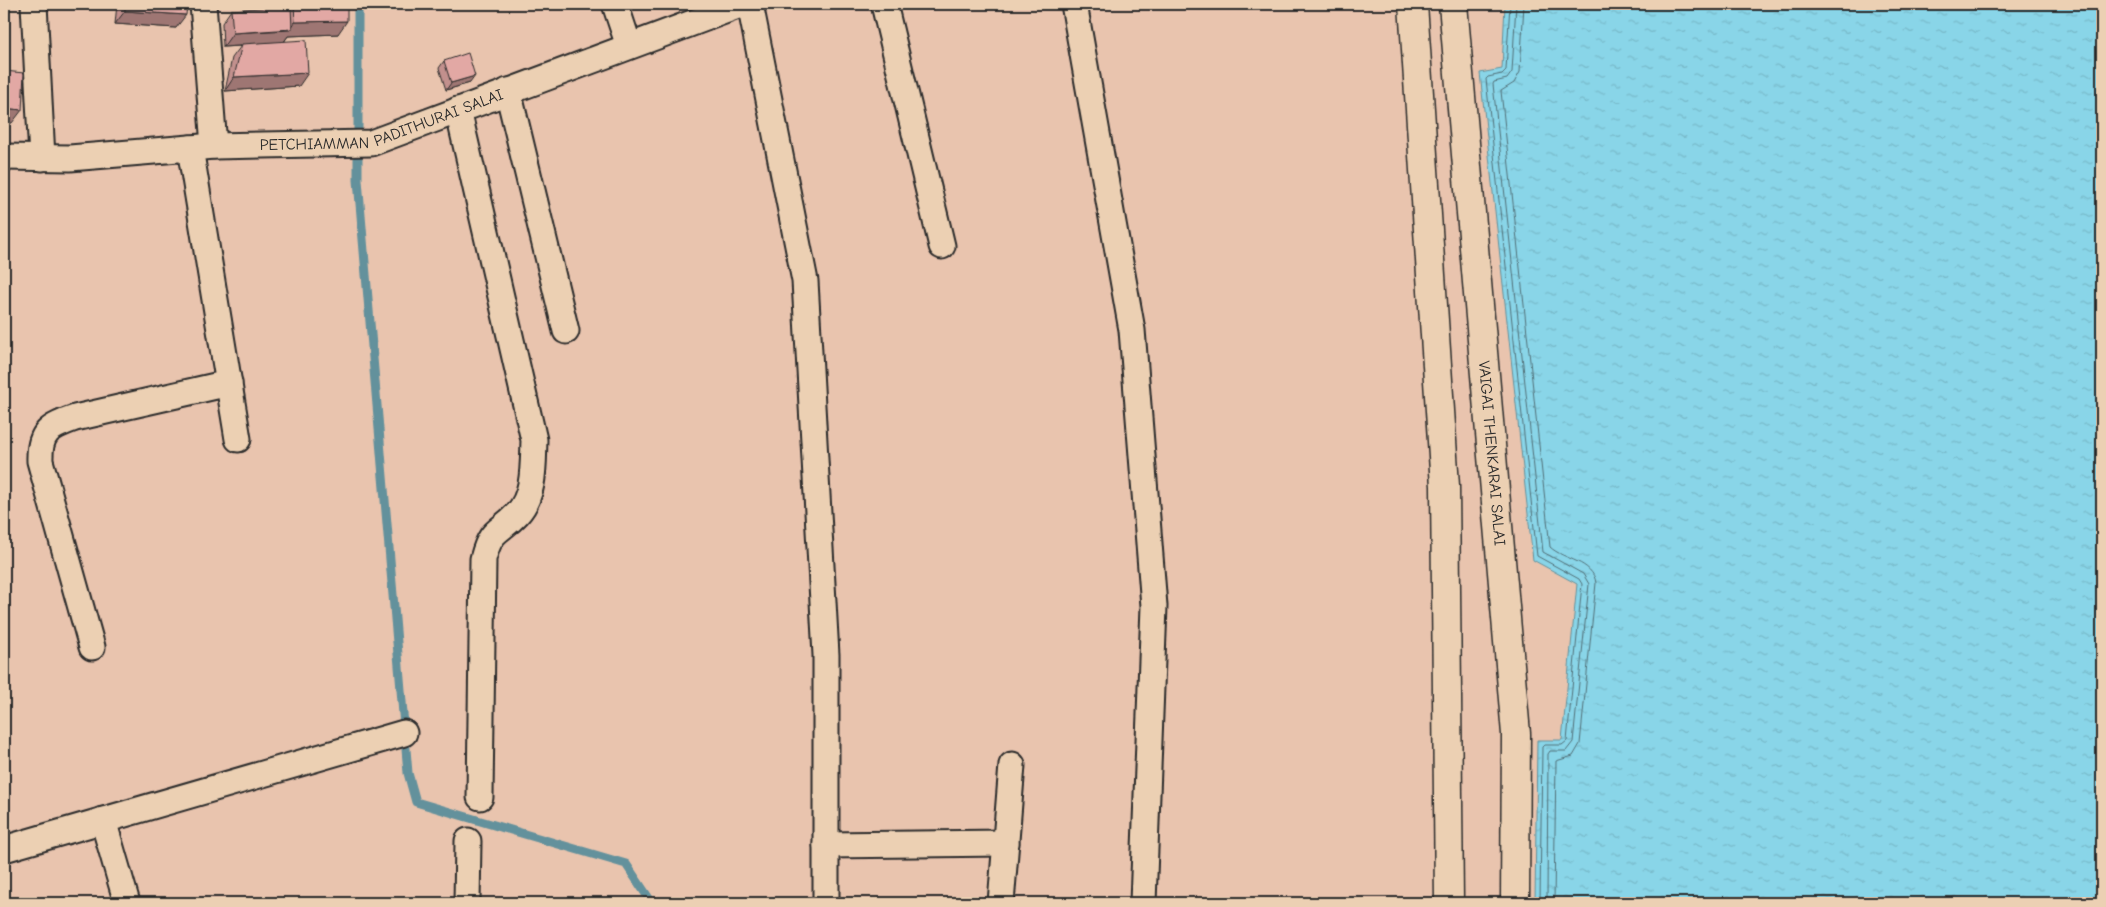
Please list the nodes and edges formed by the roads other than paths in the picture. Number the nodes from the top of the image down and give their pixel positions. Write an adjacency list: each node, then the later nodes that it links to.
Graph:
1 (34, 4): 15 (street)
2 (204, 4): 13 (street)
3 (615, 4): 10 (street)
4 (743, 4): 10 (street, PETCHIAMMAN PADITHURAI SALAI)
5 (750, 4): 27 (street)
6 (884, 4): 16 (street)
7 (1074, 4): 33 (street)
8 (1413, 4): 34 (street)
9 (1453, 4): 35 (street, VAIGAI THENKARAI SALAI)
10 (629, 46): 11 (street, PETCHIAMMAN PADITHURAI SALAI)
11 (508, 91): 12 (street, PETCHIAMMAN PADITHURAI SALAI); 17 (street)
12 (458, 110): 13 (street, PETCHIAMMAN PADITHURAI SALAI); 23 (street)
13 (202, 147): 15 (street, PETCHIAMMAN PADITHURAI SALAI); 18 (street)
14 (4, 157): 15 (street, PETCHIAMMAN PADITHURAI SALAI)
15 (42, 158)
16 (942, 246)
17 (566, 331)
18 (229, 383): 19 (street); 20 (street)
19 (238, 439)
20 (92, 647)
21 (404, 733): 24 (street)
22 (1012, 765): 26 (street)
23 (480, 797)
24 (103, 820): 28 (street); 29 (street)
25 (468, 841): 30 (street)
26 (1006, 843): 27 (street); 32 (street)
27 (826, 845): 31 (street)
28 (4, 849)
29 (127, 903)
30 (467, 903)
31 (826, 903)
32 (1001, 903)
33 (1143, 903)
34 (1449, 903)
35 (1515, 903)

